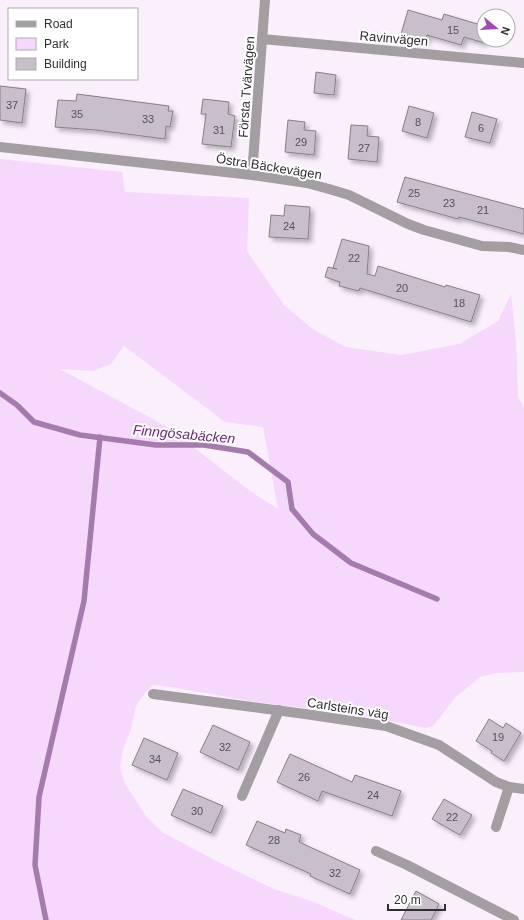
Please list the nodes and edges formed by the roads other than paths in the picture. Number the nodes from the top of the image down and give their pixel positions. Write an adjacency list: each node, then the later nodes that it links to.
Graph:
1 (265, 0): 2 (street, Första Tvärvägen)
2 (262, 39): 3 (street, Ravinvägen); 5 (street, Första Tvärvägen)
3 (524, 63)
4 (0, 147): 5 (street, Östra Bäckevägen)
5 (252, 175): 6 (street, Östra Bäckevägen)
6 (524, 250)
7 (153, 694): 8 (street, Carlsteins väg)
8 (279, 710): 9 (street, Carlsteins väg); 11 (street)
9 (509, 787): 10 (street, Carlsteins väg); 12 (street)
10 (524, 789)
11 (242, 796)
12 (496, 827)
13 (376, 851): 14 (street)
14 (514, 920)

